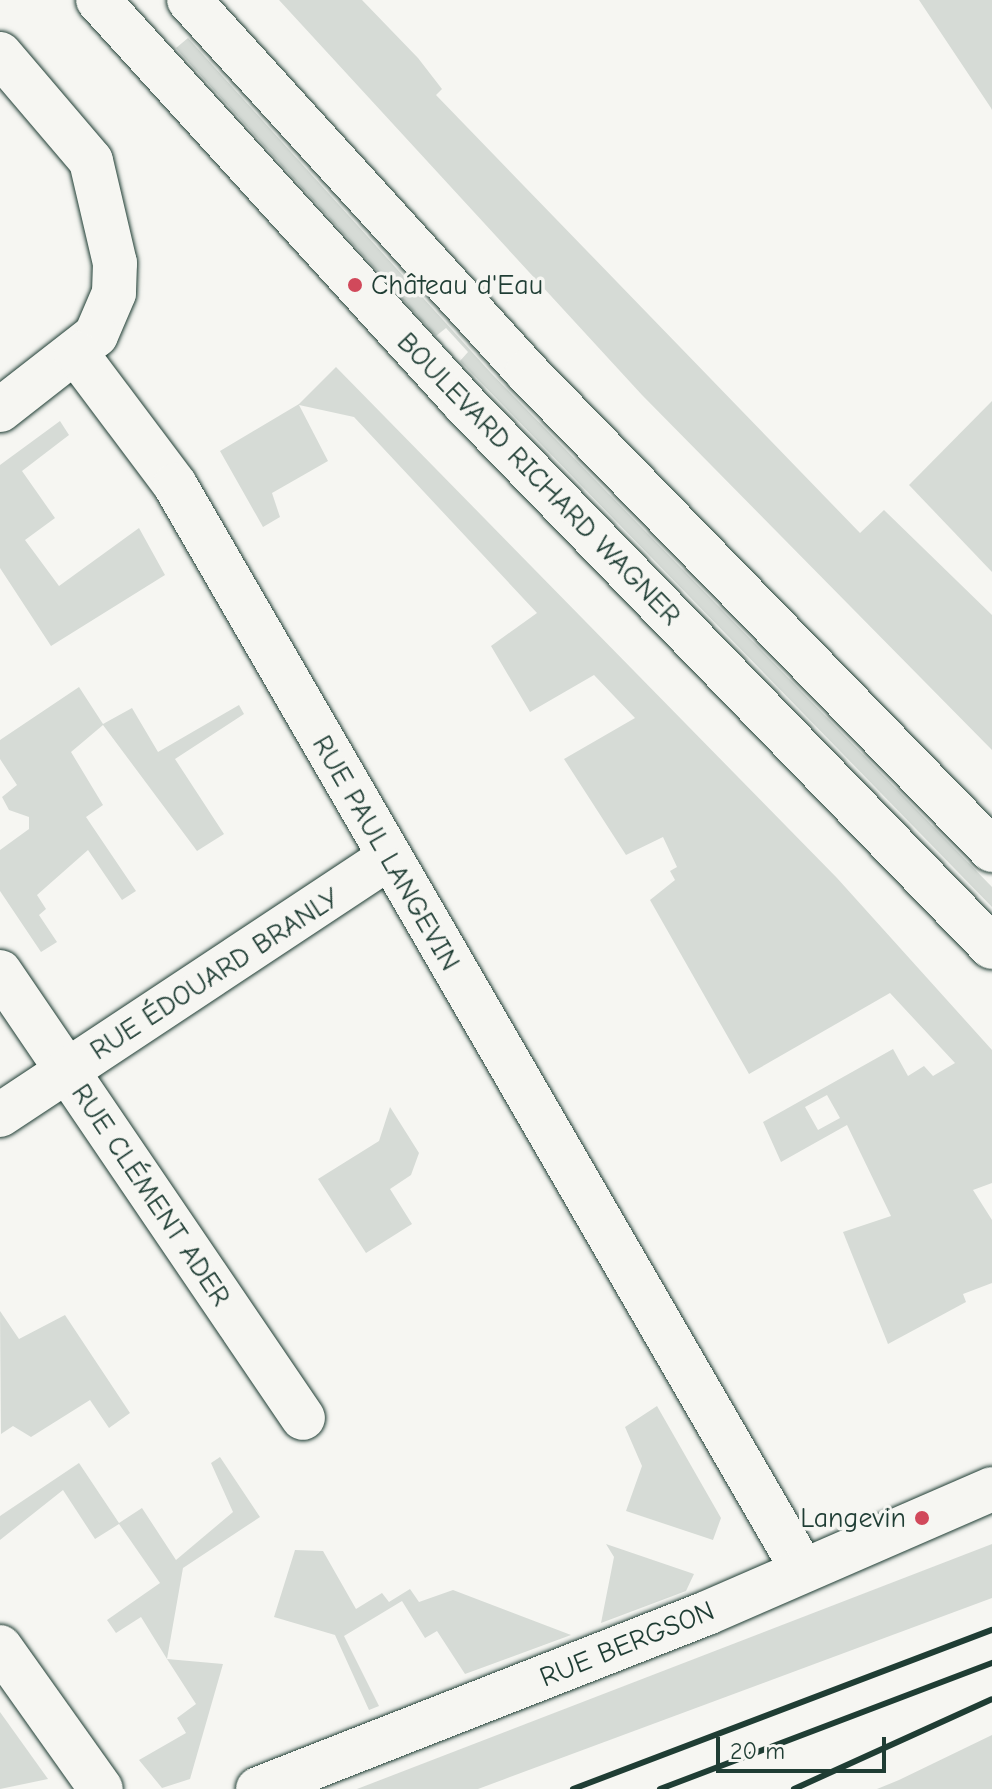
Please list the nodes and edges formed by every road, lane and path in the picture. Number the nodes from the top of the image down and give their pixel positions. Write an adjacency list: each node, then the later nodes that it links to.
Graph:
1 (98, 0): 8 (street, BOULEVARD RICHARD WAGNER)
2 (189, 0): 6 (street)
3 (0, 54): 4 (street)
4 (76, 353): 5 (street); 7 (street, RUE PAUL LANGEVIN)
5 (0, 410)
6 (992, 850)
7 (389, 858): 10 (street, RUE ÉDOUARD BRANLY); 14 (street, RUE PAUL LANGEVIN)
8 (992, 947)
9 (0, 972): 10 (street, RUE CLÉMENT ADER)
10 (67, 1071): 11 (street, RUE ÉDOUARD BRANLY); 12 (street, RUE CLÉMENT ADER)
11 (0, 1115)
12 (303, 1418)
13 (992, 1489): 14 (street, RUE BERGSON)
14 (801, 1567): 17 (street, RUE BERGSON)
15 (0, 1647): 16 (street)
16 (101, 1789)
17 (258, 1789)

